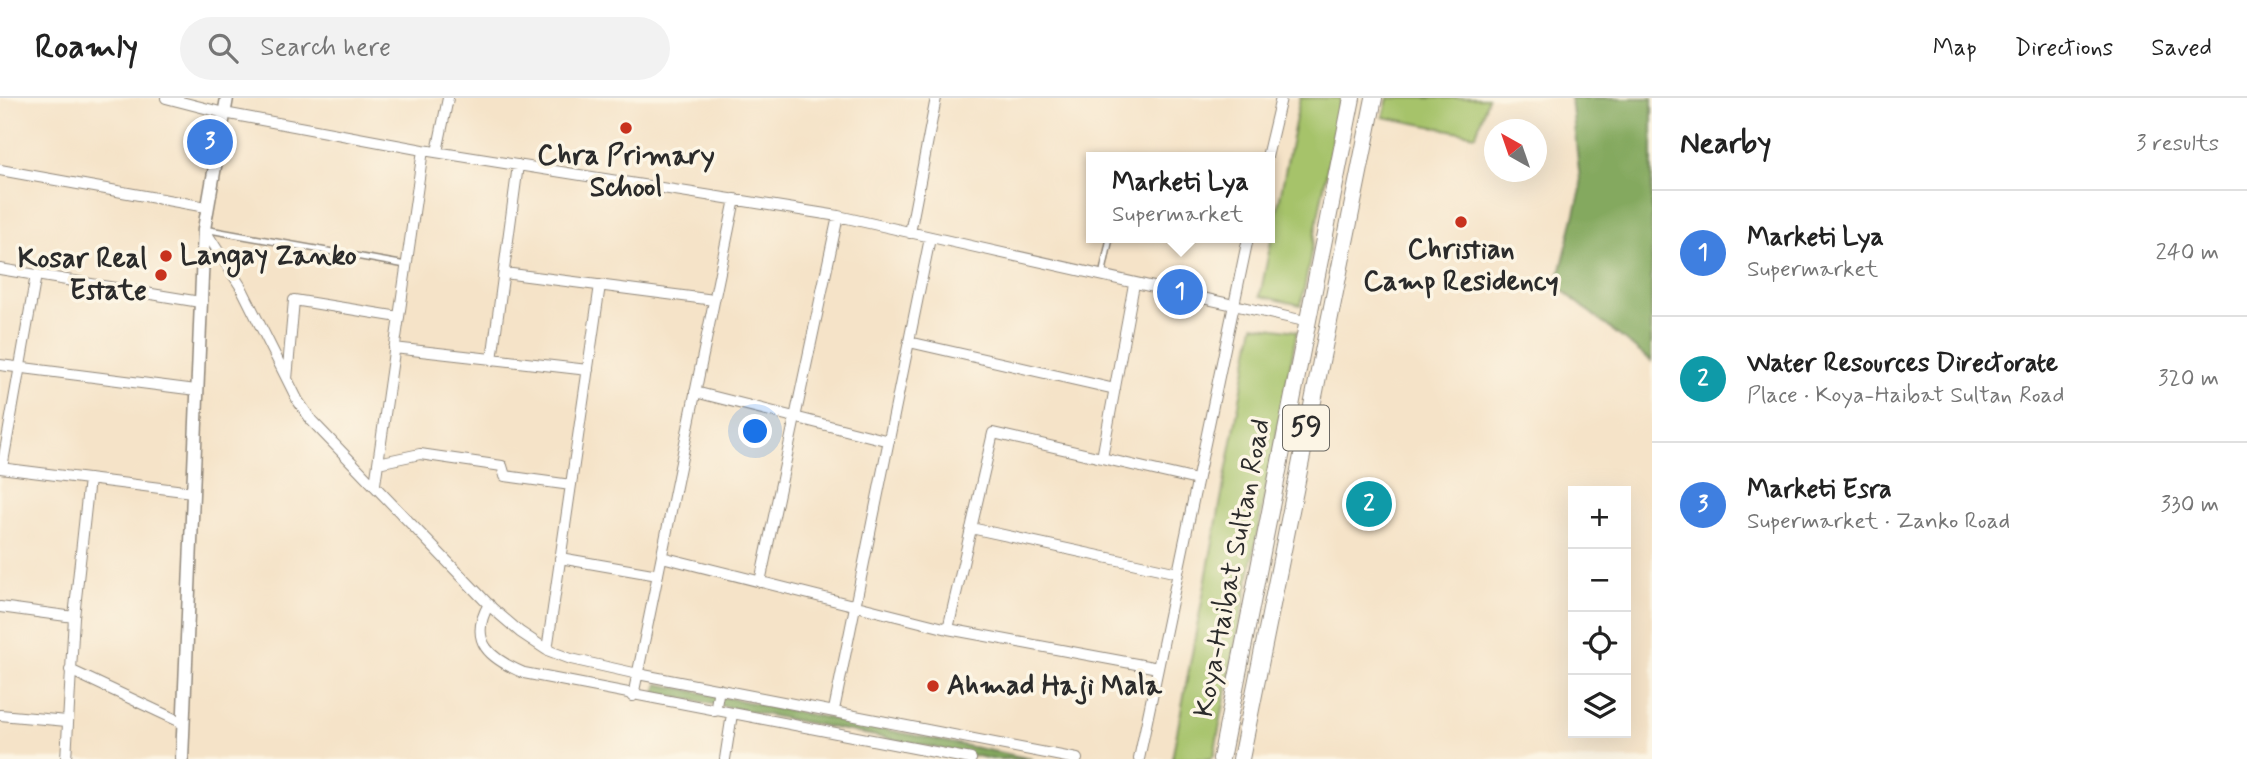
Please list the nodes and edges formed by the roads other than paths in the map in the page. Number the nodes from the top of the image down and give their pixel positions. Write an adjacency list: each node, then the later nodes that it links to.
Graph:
1 (166, 98): 8 (street)
2 (227, 98): 8 (street)
3 (448, 98): 10 (street)
4 (936, 98): 18 (street)
5 (1281, 98): 11 (street)
6 (1352, 98): 33 (main road, Koya-Haibat Sultan Road / 59)
7 (1374, 98): 84 (main road, Koya-Haibat Sultan Road / 59)
8 (224, 113): 9 (street); 15 (street)
9 (423, 150): 10 (street); 22 (street)
10 (437, 152): 12 (street)
11 (1268, 152)
12 (518, 165): 14 (street); 24 (street)
13 (0, 170): 15 (street)
14 (735, 199): 16 (street); 29 (street)
15 (206, 207): 17 (street)
16 (838, 216): 18 (street); 44 (street)
17 (204, 229): 22 (lane); 30 (street); 40 (street)
18 (910, 233): 19 (street)
19 (930, 238): 26 (street); 34 (street)
20 (1109, 243): 26 (lane)
21 (1247, 243): 31 (street)
22 (406, 265): 32 (street)
23 (0, 269): 25 (street)
24 (504, 273): 28 (street); 36 (street)
25 (36, 275): 30 (street); 38 (street)
26 (1102, 276): 27 (street)
27 (1134, 284): 31 (street); 41 (street)
28 (600, 285): 29 (street); 39 (street)
29 (714, 300): 43 (street)
30 (200, 302): 42 (street)
31 (1233, 304): 33 (street); 50 (street)
32 (399, 317): 35 (street); 40 (street)
33 (1309, 322): 83 (main road, Koya-Haibat Sultan Road / 59)
34 (909, 342): 41 (street); 45 (street)
35 (394, 348): 36 (street); 47 (street)
36 (492, 360): 39 (street)
37 (0, 365): 38 (street)
38 (20, 369): 42 (street); 48 (street)
39 (588, 370): 52 (street)
40 (287, 379): 51 (street)
41 (1115, 389): 46 (street)
42 (197, 390): 53 (street)
43 (695, 392): 44 (street); 55 (street)
44 (795, 417): 45 (street); 59 (street)
45 (889, 441): 61 (street)
46 (1102, 458): 50 (street); 54 (street)
47 (378, 463): 51 (street); 52 (street)
48 (1, 468): 49 (street)
49 (89, 479): 53 (street); 63 (street)
50 (1197, 480): 57 (street)
51 (375, 484): 60 (street)
52 (571, 485): 56 (street)
53 (192, 492): 76 (street)
54 (971, 528): 57 (street); 64 (street)
55 (662, 557): 58 (street); 59 (street)
56 (560, 558): 58 (street); 65 (street)
57 (1178, 573): 66 (street)
58 (659, 575): 68 (street)
59 (760, 582): 61 (street)
60 (489, 604): 65 (street); 70 (street)
61 (855, 606): 64 (street); 71 (street)
62 (0, 607): 63 (street)
63 (74, 617): 67 (street)
64 (948, 629): 66 (street)
65 (547, 650): 68 (street)
66 (1158, 668): 82 (street)
67 (70, 670): 75 (street); 76 (street)
68 (638, 674): 69 (street); 70 (street)
69 (719, 689): 71 (street); 72 (street)
70 (633, 696): 72 (street)
71 (834, 710): 81 (street)
72 (715, 711): 73 (street)
73 (733, 714): 79 (street); 80 (street)
74 (0, 715): 75 (street)
75 (67, 721): 77 (street)
76 (183, 723): 78 (street)
77 (66, 759)
78 (182, 759)
79 (725, 759)
80 (971, 759)
81 (1077, 759)
82 (1139, 759)
83 (1221, 759)
84 (1241, 759)

